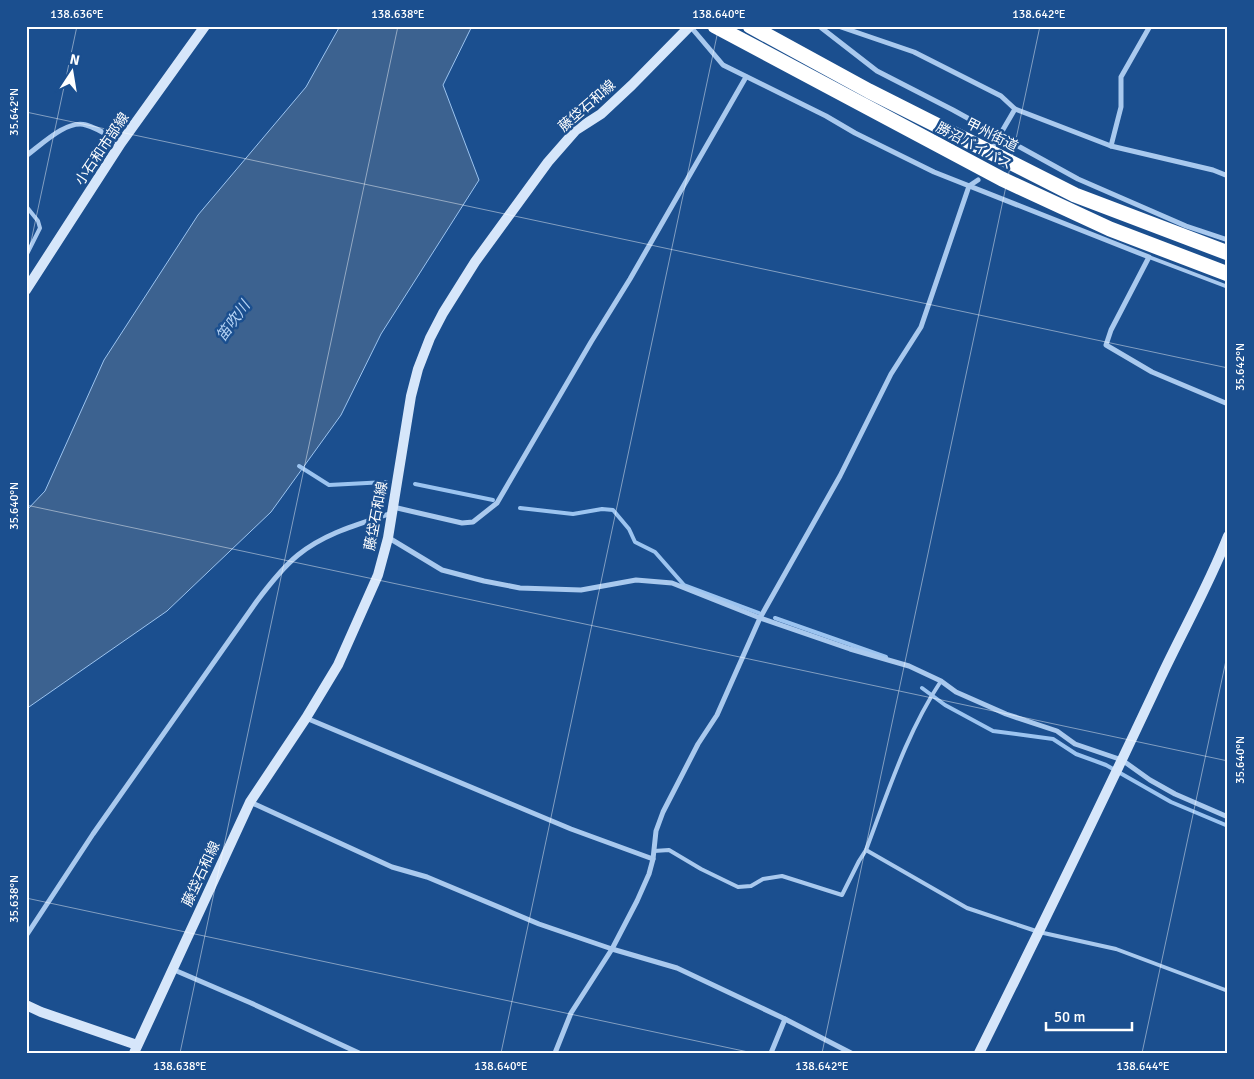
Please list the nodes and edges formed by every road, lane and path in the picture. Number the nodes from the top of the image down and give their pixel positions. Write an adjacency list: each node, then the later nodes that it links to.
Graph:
1 (205, 26): 11 (main road, 小石和市部線)
2 (690, 26): 8 (street); 27 (main road, 藤垈石和線)
3 (715, 26): 23 (highway, 勝沼バイパス)
4 (750, 26): 20 (highway, 甲州街道)
5 (819, 26): 10 (street)
6 (838, 26): 9 (street)
7 (1150, 26): 13 (street)
8 (746, 77): 17 (street); 27 (street)
9 (1015, 109): 10 (street); 13 (street)
10 (1000, 135): 12 (street); 19 (street)
11 (121, 143): 14 (street); 25 (main road, 小石和市部線)
12 (994, 145)
13 (1111, 146): 15 (street)
14 (26, 156)
15 (1228, 176)
16 (978, 180): 17 (street)
17 (969, 186): 22 (street); 30 (street)
18 (26, 206): 21 (lane)
19 (1228, 240)
20 (1228, 252)
21 (26, 256)
22 (1149, 257): 24 (lane); 26 (street)
23 (1228, 274)
24 (1228, 287)
25 (26, 290)
26 (1228, 404)
27 (393, 509): 29 (main road, 藤垈石和線); 40 (street)
28 (1228, 536): 33 (main road)
29 (388, 538): 30 (street); 32 (main road, 藤垈石和線)
30 (760, 618): 31 (street); 37 (street)
31 (941, 681): 33 (street); 36 (lane)
32 (306, 718): 34 (main road, 藤垈石和線); 38 (street)
33 (1121, 762): 35 (street); 39 (main road)
34 (250, 802): 41 (street); 42 (main road, 藤垈石和線)
35 (1228, 817)
36 (866, 850): 37 (lane); 39 (lane)
37 (654, 851): 38 (street)
38 (653, 859): 41 (street)
39 (1039, 932): 43 (lane); 53 (main road)
40 (26, 936)
41 (612, 949): 45 (street); 50 (street)
42 (172, 969): 46 (street); 47 (main road, 藤垈石和線)
43 (1228, 991)
44 (26, 1005): 47 (main road)
45 (785, 1019): 51 (street); 52 (street)
46 (345, 1047): 48 (street); 49 (street)
47 (136, 1049)
48 (342, 1053)
49 (359, 1053)
50 (555, 1053)
51 (771, 1053)
52 (851, 1053)
53 (979, 1053)

